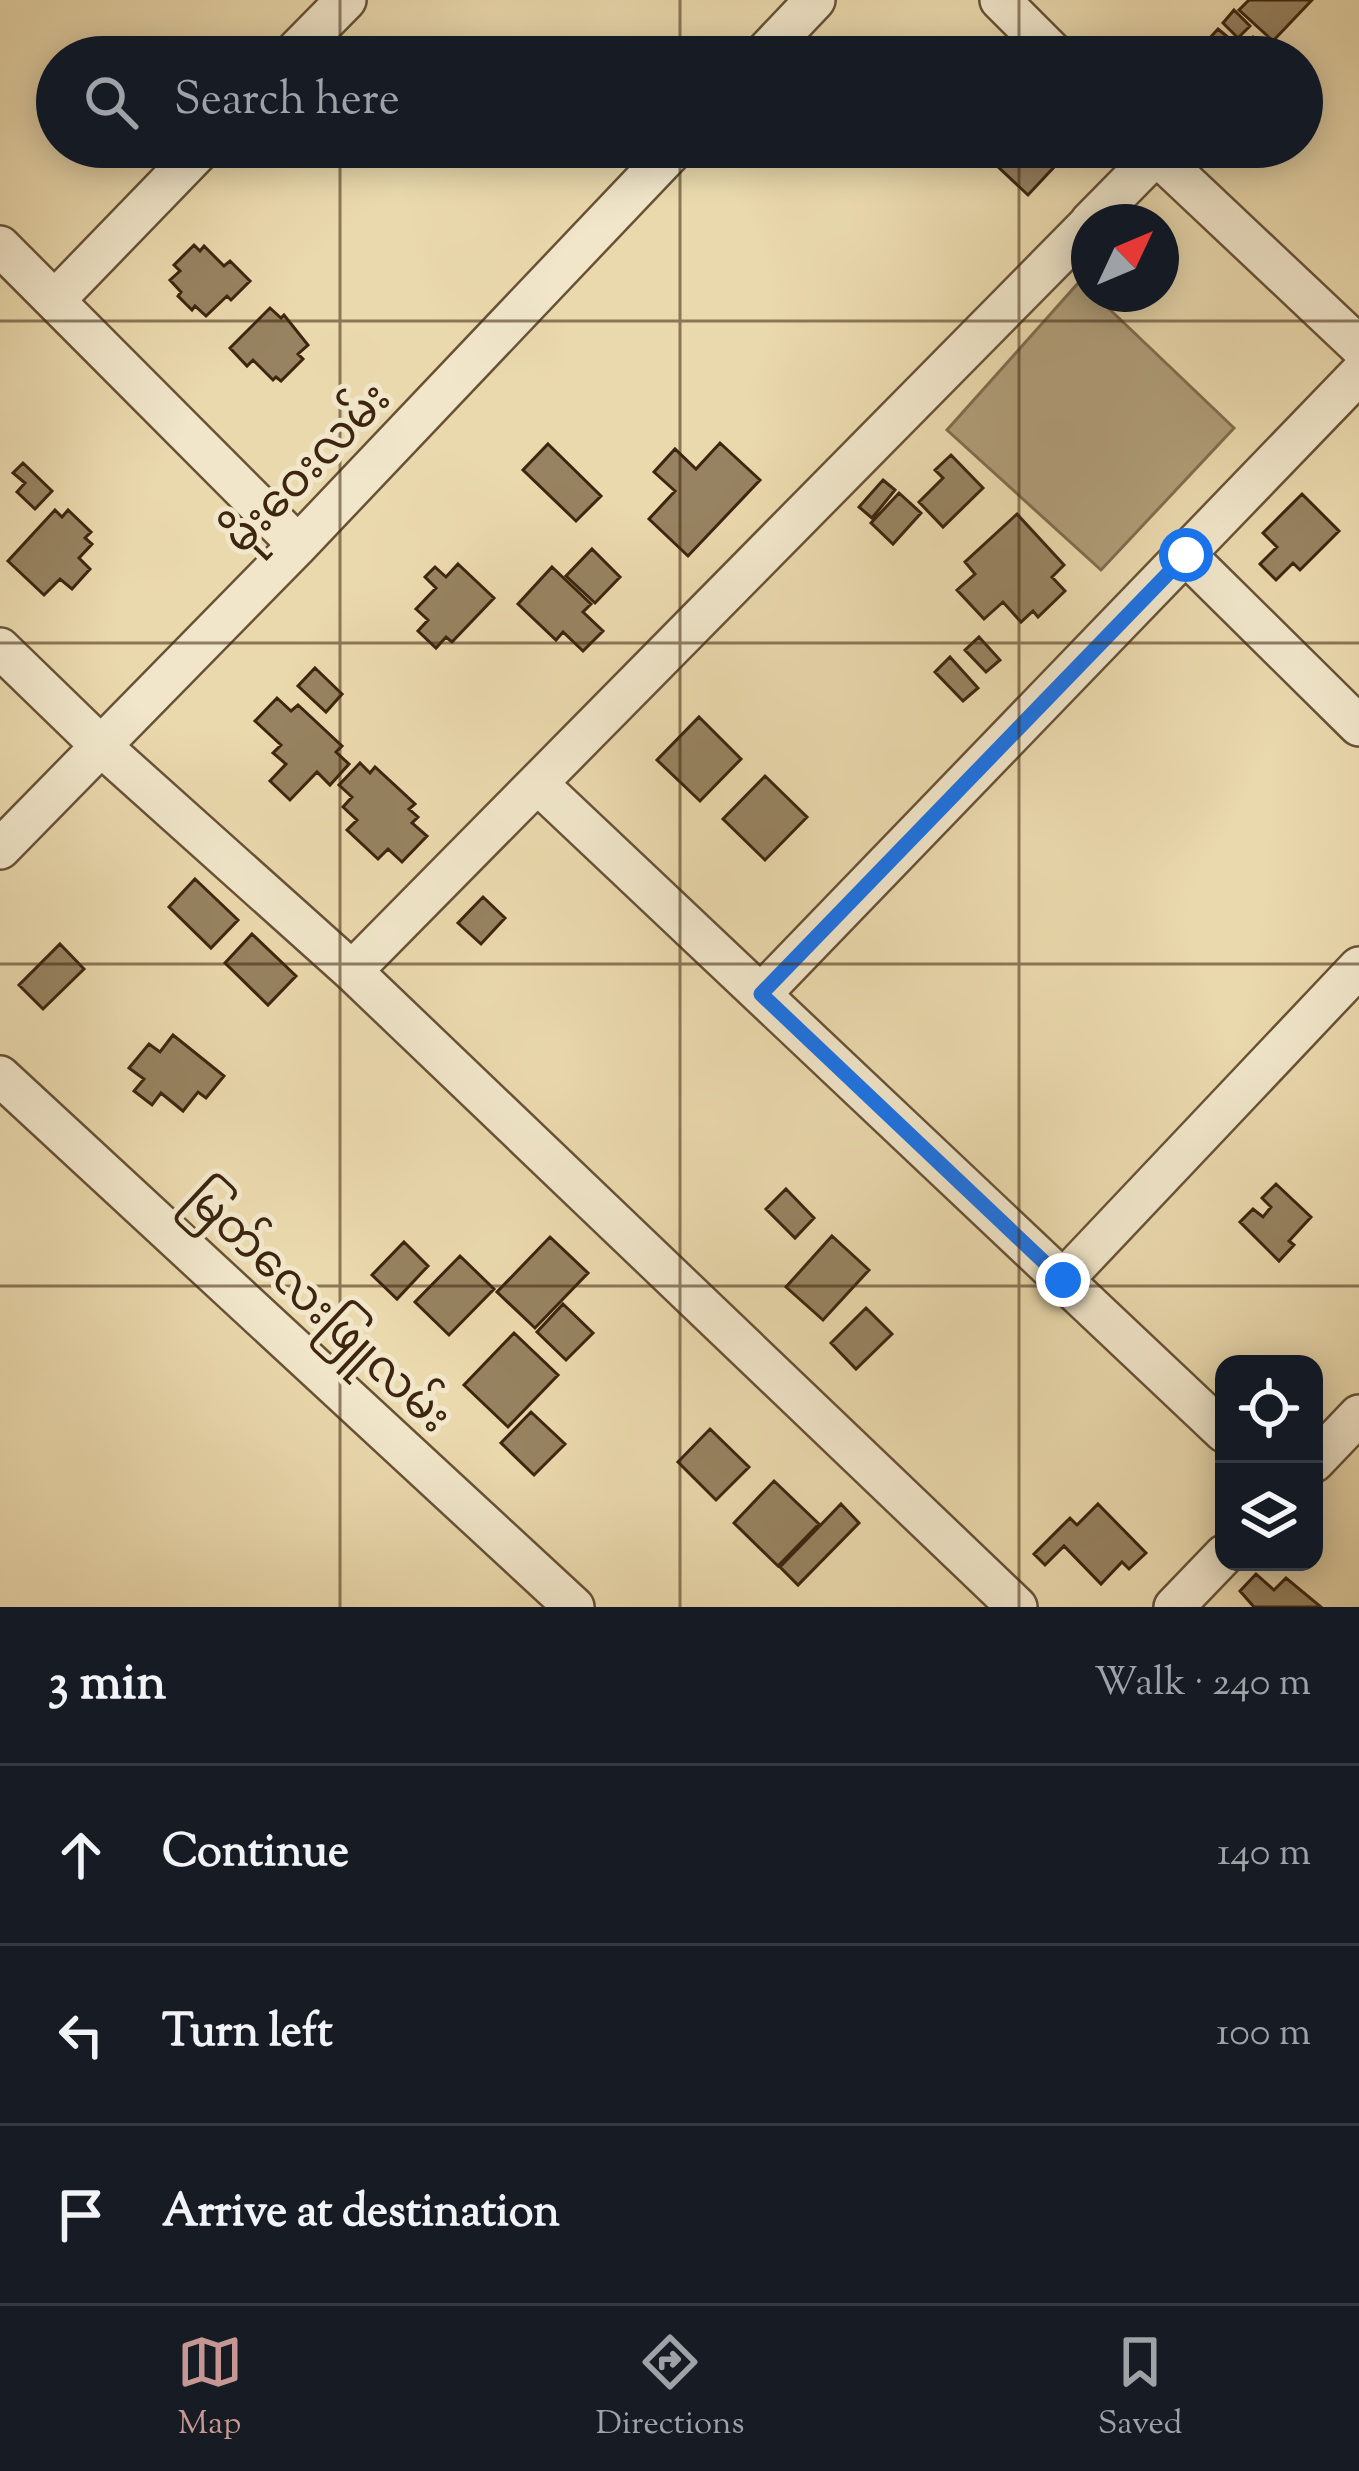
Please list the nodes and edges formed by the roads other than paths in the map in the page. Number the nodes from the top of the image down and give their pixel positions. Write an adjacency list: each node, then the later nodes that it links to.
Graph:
1 (346, 0): 4 (street)
2 (815, 0): 5 (street)
3 (1000, 0): 6 (street)
4 (311, 36)
5 (781, 36)
6 (1037, 36)
7 (183, 168): 14 (street)
8 (656, 168): 17 (street, မိုးဝေးလမ်း)
9 (1137, 168): 11 (street)
10 (1170, 168): 15 (street)
11 (1106, 204)
12 (1071, 242): 22 (street)
13 (0, 246): 14 (street)
14 (55, 300): 17 (street)
15 (1359, 346)
16 (1359, 374): 18 (street)
17 (298, 545): 21 (street, မိုးဝေးလမ်း)
18 (1186, 555): 20 (street); 26 (street)
19 (0, 648): 21 (street)
20 (1359, 726)
21 (101, 746): 23 (street, မိုးဝေးလမ်း); 25 (street)
22 (538, 784): 25 (street); 26 (street)
23 (0, 849)
24 (1359, 967): 28 (street)
25 (352, 971): 34 (street)
26 (761, 994): 28 (street)
27 (0, 1076): 33 (street, မြတ်လေးဖြူလမ်း)
28 (1063, 1280): 30 (street)
29 (1359, 1415): 31 (street)
30 (1215, 1424)
31 (1323, 1453)
32 (1215, 1564): 35 (street)
33 (559, 1602)
34 (1017, 1607)
35 (1174, 1607)

